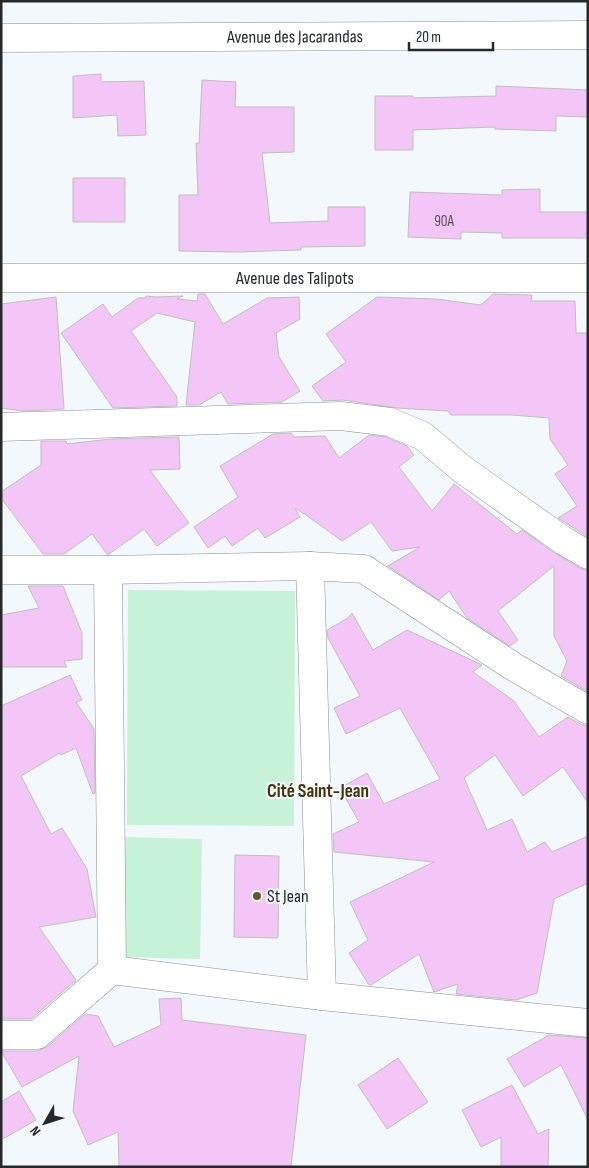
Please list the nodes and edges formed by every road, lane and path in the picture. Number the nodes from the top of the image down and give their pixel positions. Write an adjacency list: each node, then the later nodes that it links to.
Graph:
1 (588, 36): 2 (street, Avenue des Jacarandas)
2 (1, 38)
3 (1, 278): 4 (street, Avenue des Talipots)
4 (588, 278)
5 (1, 427): 6 (street)
6 (588, 555)
7 (310, 566): 9 (street); 10 (street); 12 (street)
8 (1, 570): 9 (street)
9 (108, 570): 11 (street)
10 (588, 710)
11 (112, 970): 12 (street); 14 (street)
12 (322, 996): 13 (street)
13 (588, 1023)
14 (1, 1035)

